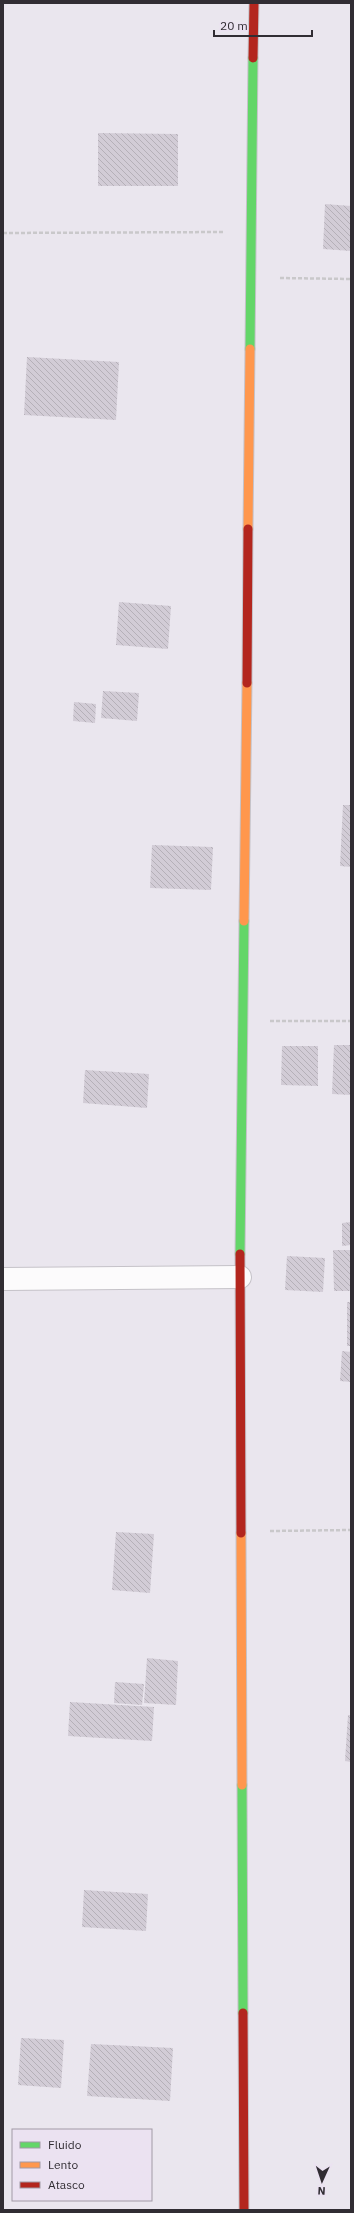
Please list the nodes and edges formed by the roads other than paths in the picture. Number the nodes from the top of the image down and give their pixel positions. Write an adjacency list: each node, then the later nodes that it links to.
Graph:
1 (254, 3): 2 (street)
2 (240, 1277): 3 (street); 4 (street)
3 (3, 1279)
4 (244, 2210)

